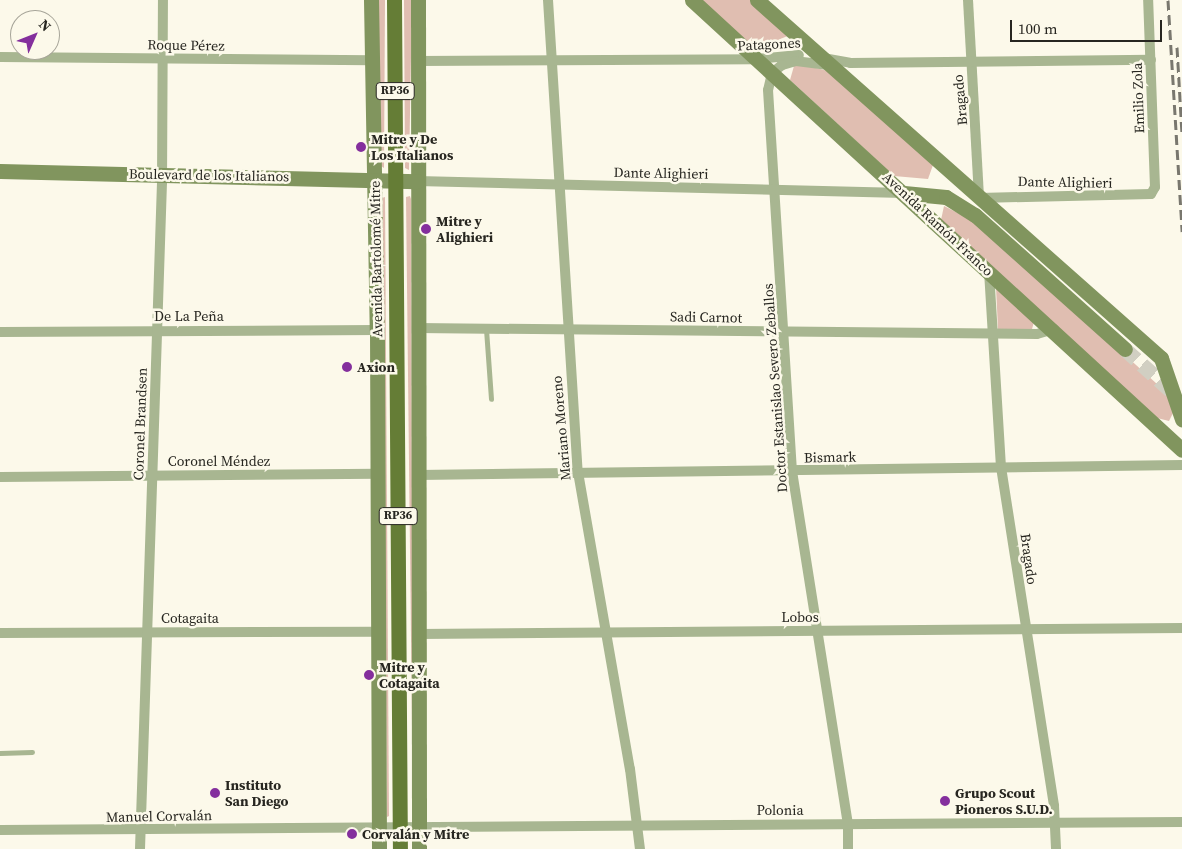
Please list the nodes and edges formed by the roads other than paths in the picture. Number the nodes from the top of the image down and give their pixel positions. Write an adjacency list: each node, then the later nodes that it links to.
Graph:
1 (163, 0): 11 (street, Coronel Brandsen)
2 (371, 0): 13 (street, Avenida Bartolomé Mitre)
3 (394, 0): 24 (main road, Avenida Bartolomé Mitre / RP36)
4 (418, 0): 17 (street)
5 (548, 0): 14 (street, Mariano Moreno)
6 (692, 0): 12 (street, Avenida Ramón Franco)
7 (757, 0): 18 (street)
8 (968, 0): 15 (street, Bragado)
9 (1148, 0): 16 (street, Emilio Zola)
10 (0, 57): 11 (street, Roque Pérez)
11 (161, 58): 13 (street, Roque Pérez); 22 (street, Coronel Brandsen)
12 (757, 59): 14 (street, Patagones); 18 (street, Patagones); 19 (street, Avenida Ramón Franco)
13 (372, 60): 23 (street, Avenida Bartolomé Mitre)
14 (552, 60): 17 (street, Patagones); 26 (street, Mariano Moreno)
15 (971, 60): 16 (street, Patagones); 18 (street, Patagones); 30 (street, Bragado)
16 (1151, 60): 29 (street, Emilio Zola)
17 (418, 61): 25 (street)
18 (824, 61): 19 (street); 20 (street)
19 (772, 73): 27 (street, Doctor Estanislao Severo Zeballos); 28 (street, Avenida Ramón Franco)
20 (919, 147): 28 (street); 30 (street)
21 (0, 171): 22 (street, Boulevard de los Italianos)
22 (161, 174): 23 (street, Boulevard de los Italianos); 36 (street, Coronel Brandsen)
23 (375, 180): 24 (street, Boulevard de los Italianos); 37 (street, Avenida Bartolomé Mitre)
24 (396, 181): 25 (street, Boulevard de los Italianos); 67 (main road, Avenida Bartolomé Mitre / RP36)
25 (417, 181): 26 (street, Dante Alighieri); 32 (street)
26 (559, 184): 27 (street, Dante Alighieri); 34 (street, Mariano Moreno)
27 (774, 189): 28 (street, Dante Alighieri); 39 (street, Doctor Estanislao Severo Zeballos)
28 (904, 192): 31 (street, Avenida Ramón Franco)
29 (1151, 194): 30 (street, Dante Alighieri)
30 (979, 198): 42 (street)
31 (989, 271): 35 (street, Avenida Ramón Franco); 40 (street, Bragado)
32 (417, 328): 33 (street, Sadi Carnot); 49 (street)
33 (486, 329): 34 (street, Sadi Carnot); 41 (lane)
34 (567, 329): 39 (street, Sadi Carnot); 47 (street, Mariano Moreno)
35 (1054, 329): 40 (street, Sadi Carnot); 43 (street, Avenida Ramón Franco)
36 (158, 330): 37 (street, De La Peña); 38 (street, De La Peña); 50 (street, Coronel Brandsen)
37 (377, 330): 48 (street, Avenida Bartolomé Mitre)
38 (0, 332)
39 (785, 332): 40 (street, Sadi Carnot); 46 (street, Doctor Estanislao Severo Zeballos)
40 (992, 333): 45 (street, Bragado)
41 (491, 399)
42 (1182, 419)
43 (1182, 450)
44 (1182, 465): 45 (street, Bismark)
45 (1002, 467): 46 (street, Bismark); 53 (street, Bragado)
46 (792, 471): 47 (street, Bismark); 54 (street, Doctor Estanislao Severo Zeballos)
47 (578, 472): 49 (street, Bismark); 57 (street, Mariano Moreno)
48 (378, 474): 50 (street, Coronel Méndez); 56 (street, Avenida Bartolomé Mitre)
49 (419, 474): 59 (street)
50 (152, 475): 51 (street, Coronel Méndez); 55 (street, Coronel Brandsen)
51 (0, 477)
52 (1182, 628): 53 (street, Lobos)
53 (1026, 629): 54 (street, Lobos); 62 (street, Bragado)
54 (819, 631): 57 (street, Lobos); 64 (street, Doctor Estanislao Severo Zeballos)
55 (146, 632): 56 (street, Cotagaita); 58 (street, Cotagaita); 70 (street, Coronel Brandsen)
56 (379, 632): 66 (street, Avenida Bartolomé Mitre)
57 (606, 632): 59 (street, Lobos); 65 (street, Mariano Moreno)
58 (0, 633)
59 (419, 634): 68 (street)
60 (32, 752): 61 (lane)
61 (0, 753)
62 (1056, 821): 63 (street, Polonia); 64 (street, Polonia); 77 (street, Bragado)
63 (1182, 822)
64 (848, 823): 65 (street, Polonia); 76 (street, Doctor Estanislao Severo Zeballos)
65 (639, 824): 68 (street, Polonia); 75 (street, Mariano Moreno)
66 (379, 827): 67 (street, Polonia); 70 (street, Manuel Corvalán); 72 (street, Avenida Bartolomé Mitre)
67 (400, 827): 68 (street, Polonia); 73 (main road, Avenida Bartolomé Mitre / RP36)
68 (419, 827): 74 (street)
69 (0, 830): 70 (street, Manuel Corvalán)
70 (141, 830): 71 (street, Coronel Brandsen)
71 (140, 849)
72 (379, 849)
73 (400, 849)
74 (419, 849)
75 (640, 849)
76 (848, 849)
77 (1056, 849)

